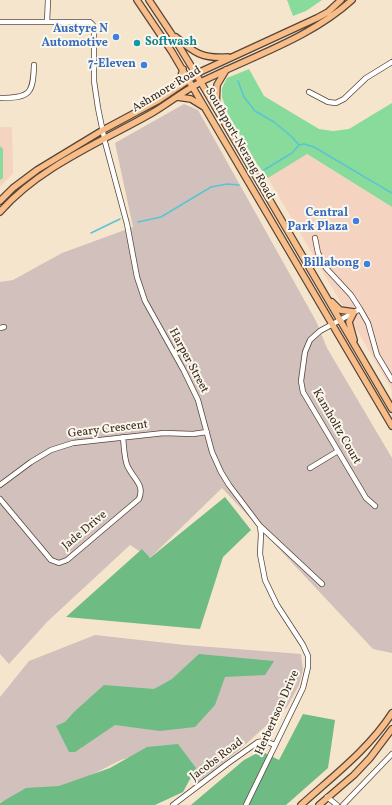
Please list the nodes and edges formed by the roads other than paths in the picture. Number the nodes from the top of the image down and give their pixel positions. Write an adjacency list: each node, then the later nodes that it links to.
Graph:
1 (48, 0): 7 (street)
2 (137, 0): 12 (main road, Southport-Nerang Road)
3 (148, 0): 8 (main road, Southport-Nerang Road)
4 (341, 0): 9 (main road, Ashmore Road)
5 (352, 0): 13 (main road, Ashmore Road)
6 (0, 22): 7 (street)
7 (47, 22): 24 (street, Harper Street)
8 (171, 33): 9 (main road); 14 (main road, Southport-Nerang Road)
9 (232, 56): 14 (main road, Ashmore Road)
10 (392, 62): 19 (street)
11 (34, 65): 21 (street)
12 (183, 69): 15 (main road, Southport-Nerang Road); 18 (main road)
13 (226, 70): 16 (main road, Ashmore Road); 22 (main road)
14 (196, 74): 15 (main road, Ashmore Road); 16 (main road, Southport-Nerang Road)
15 (189, 80): 17 (main road, Southport-Nerang Road); 18 (main road, Ashmore Road)
16 (201, 82): 17 (main road, Ashmore Road); 22 (main road, Southport-Nerang Road)
17 (193, 86): 20 (main road, Ashmore Road); 23 (main road, Southport-Nerang Road)
18 (175, 89): 24 (main road, Ashmore Road)
19 (309, 92)
20 (176, 97): 23 (main road); 25 (main road, Ashmore Road)
21 (0, 98)
22 (216, 107): 29 (main road, Southport-Nerang Road)
23 (206, 109): 33 (main road, Southport-Nerang Road)
24 (103, 130): 25 (street, Harper Street); 26 (main road, Ashmore Road)
25 (104, 137): 27 (main road, Ashmore Road); 38 (street, Harper Street)
26 (0, 201)
27 (0, 212)
28 (315, 238): 30 (street)
29 (326, 297): 31 (main road); 32 (main road, Southport-Nerang Road)
30 (360, 309): 31 (street, Kamholtz Court); 35 (street)
31 (354, 312): 32 (street, Kamholtz Court); 34 (main road)
32 (340, 320): 33 (street, Kamholtz Court); 34 (main road, Southport-Nerang Road)
33 (333, 324): 37 (main road, Southport-Nerang Road); 40 (street, Kamholtz Court)
34 (355, 346): 36 (main road, Southport-Nerang Road)
35 (392, 380)
36 (392, 409)
37 (392, 426)
38 (207, 432): 39 (street, Geary Crescent); 45 (street, Harper Street)
39 (123, 437): 42 (street, Geary Crescent); 43 (street, Jade Drive)
40 (338, 451): 41 (street); 44 (street, Kamholtz Court)
41 (310, 468)
42 (0, 485)
43 (0, 499)
44 (376, 506)
45 (260, 526): 46 (street, Harper Street); 49 (street, Herbertson Drive)
46 (322, 584)
47 (392, 713): 54 (main road)
48 (392, 729): 51 (main road)
49 (275, 745): 52 (street, Jacobs Road); 53 (street, Herbertson Drive)
50 (392, 754): 57 (street)
51 (327, 797): 55 (main road); 56 (street)
52 (173, 805)
53 (246, 805)
54 (301, 805)
55 (319, 805)
56 (337, 805)
57 (342, 805)

